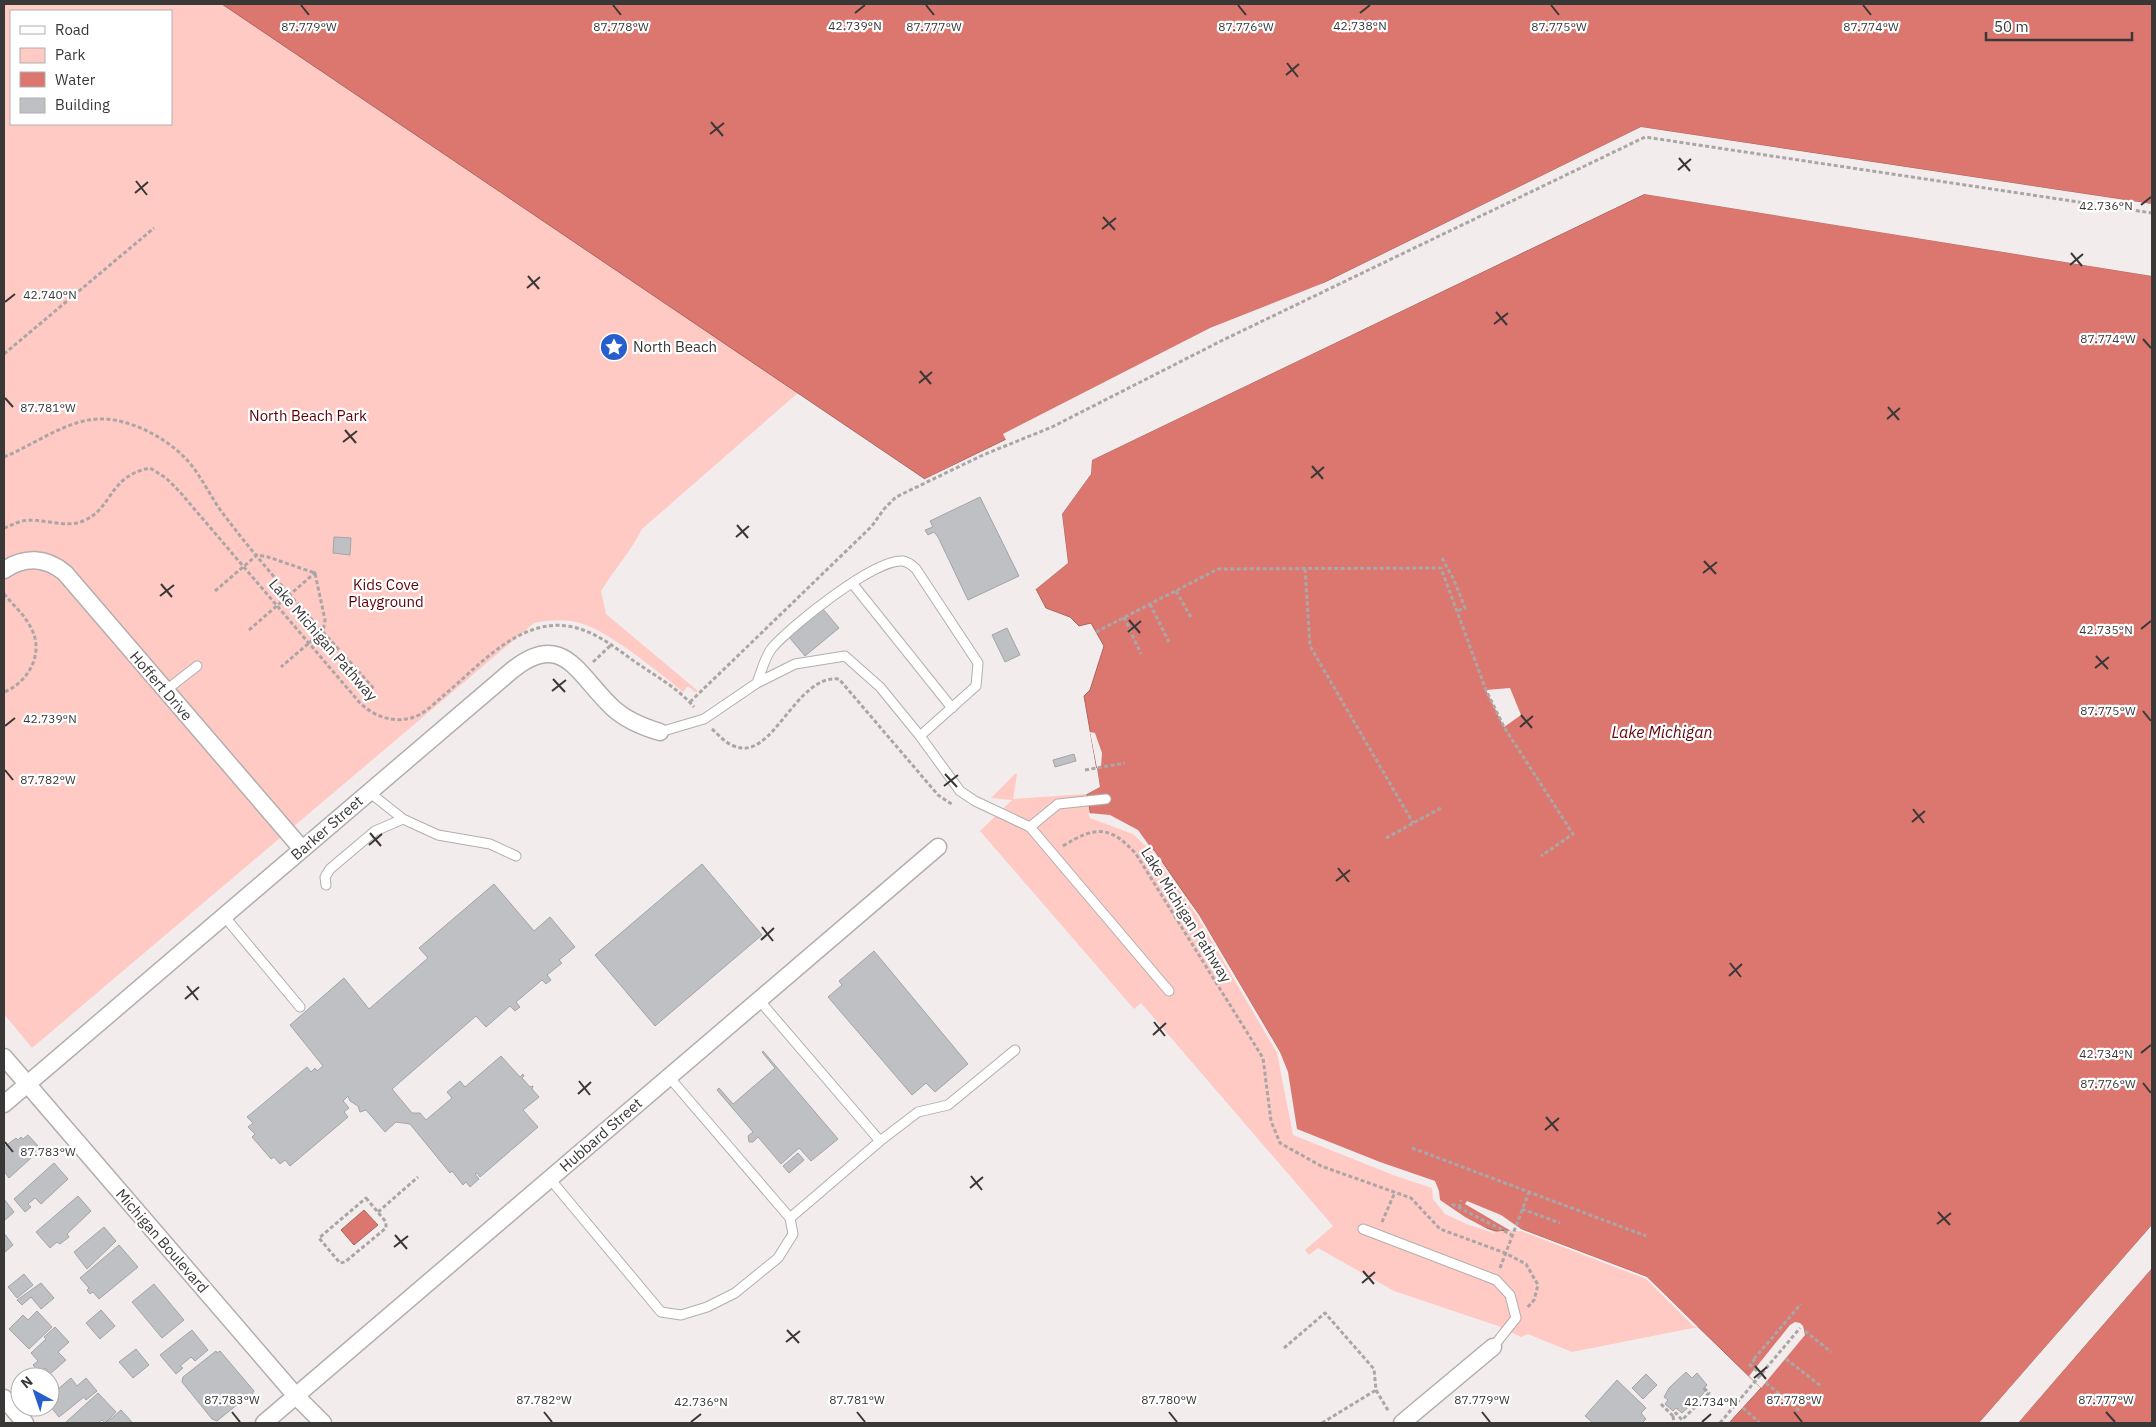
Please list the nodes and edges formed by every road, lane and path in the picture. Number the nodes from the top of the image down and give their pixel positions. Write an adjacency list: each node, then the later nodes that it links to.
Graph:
1 (2152, 212): 36 (path)
2 (154, 228): 3 (path)
3 (4, 354)
4 (4, 458): 6 (path)
5 (4, 528): 8 (path, Lake Michigan Pathway)
6 (257, 555): 8 (path); 11 (path); 16 (path)
7 (1442, 558): 19 (path)
8 (244, 566): 13 (path); 18 (path, Lake Michigan Pathway)
9 (1305, 569): 14 (path); 19 (path); 48 (path)
10 (4, 570): 34 (street, Hoffert Drive)
11 (316, 572): 16 (path); 23 (path)
12 (852, 583): 32 (lane); 37 (lane); 37 (lane)
13 (215, 591)
14 (1176, 591): 17 (path); 21 (path)
15 (4, 594): 35 (path)
16 (291, 594): 18 (path); 23 (path)
17 (1150, 604): 20 (path); 25 (path)
18 (277, 606): 22 (path); 26 (path, Lake Michigan Pathway)
19 (1457, 611): 55 (path)
20 (1124, 617): 24 (path); 28 (path)
21 (1192, 619)
22 (249, 630)
23 (323, 631): 26 (path); 33 (path)
24 (1096, 632)
25 (1169, 642)
26 (309, 643): 27 (path, Lake Michigan Pathway); 30 (path)
27 (611, 645): 31 (path); 36 (path, Lake Michigan Pathway)
28 (1141, 654)
29 (197, 666): 34 (lane)
30 (280, 667)
31 (581, 672): 39 (street, Barker Street); 43 (street, Barker Street)
32 (757, 683): 38 (lane); 40 (lane)
33 (375, 690)
34 (165, 691): 52 (street, Hoffert Drive)
35 (4, 692)
36 (690, 702): 38 (path, Lake Michigan Pathway)
37 (952, 708): 40 (lane)
38 (704, 719): 39 (lane); 45 (path, Lake Michigan Pathway)
39 (660, 732)
40 (920, 736): 49 (lane)
41 (1125, 763): 42 (path)
42 (1085, 770)
43 (369, 792): 47 (lane); 52 (street, Barker Street)
44 (1106, 799): 49 (lane)
45 (961, 808)
46 (1441, 808): 48 (path)
47 (403, 819): 54 (lane); 56 (lane)
48 (1413, 823): 50 (path)
49 (1030, 827): 53 (lane)
50 (1386, 838)
51 (938, 847): 59 (street, Hubbard Street)
52 (302, 849): 57 (street, Barker Street)
53 (1050, 850): 58 (lane); 70 (path, Lake Michigan Pathway)
54 (516, 856)
55 (1541, 856)
56 (326, 885)
57 (224, 916): 60 (lane); 64 (street, Barker Street)
58 (1169, 991)
59 (759, 1000): 63 (street, Hubbard Street); 66 (lane)
60 (300, 1007)
61 (1015, 1050): 66 (lane)
62 (4, 1057): 64 (street, Michigan Boulevard)
63 (669, 1077): 69 (street, Hubbard Street); 77 (lane)
64 (27, 1084): 65 (street, Barker Street); 100 (street, Michigan Boulevard)
65 (4, 1104)
66 (880, 1141): 77 (lane)
67 (1412, 1148): 71 (path)
68 (418, 1177): 76 (path)
69 (550, 1180): 77 (lane); 100 (street, Hubbard Street)
70 (1395, 1192): 80 (path); 83 (path, Lake Michigan Pathway)
71 (1529, 1192): 75 (path); 82 (path)
72 (1461, 1200): 74 (path)
73 (1452, 1204): 74 (path)
74 (1459, 1208): 81 (path)
75 (1522, 1209): 78 (path); 81 (path)
76 (378, 1212): 76 (path)
77 (790, 1218)
78 (1560, 1223)
79 (1364, 1229): 80 (lane)
80 (1376, 1234): 84 (lane)
81 (1512, 1235): 83 (path)
82 (1646, 1236)
83 (1505, 1253): 84 (path); 86 (path, Lake Michigan Pathway)
84 (1496, 1280): 86 (lane)
85 (1800, 1304): 91 (path)
86 (1516, 1318): 89 (lane)
87 (1800, 1328): 95 (path)
88 (1805, 1332): 92 (path)
89 (1493, 1347): 106 (street)
90 (1284, 1348): 99 (path)
91 (1762, 1350): 93 (path); 95 (path)
92 (1831, 1352)
93 (1754, 1359)
94 (1786, 1359): 97 (path)
95 (1762, 1375): 112 (path)
96 (1766, 1383): 104 (path)
97 (1820, 1386)
98 (1704, 1388): 105 (path)
99 (1376, 1390): 106 (path); 110 (path)
100 (296, 1396): 108 (street, Hubbard Street); 109 (street, Michigan Boulevard)
101 (4, 1398): 107 (street)
102 (1661, 1404): 105 (path)
103 (1743, 1408): 113 (path)
104 (1800, 1411)
105 (1673, 1416): 111 (path)
106 (1397, 1420)
107 (25, 1423)
108 (264, 1423)
109 (323, 1423)
110 (1322, 1423)
111 (1674, 1423)
112 (1720, 1423)
113 (1760, 1423)

